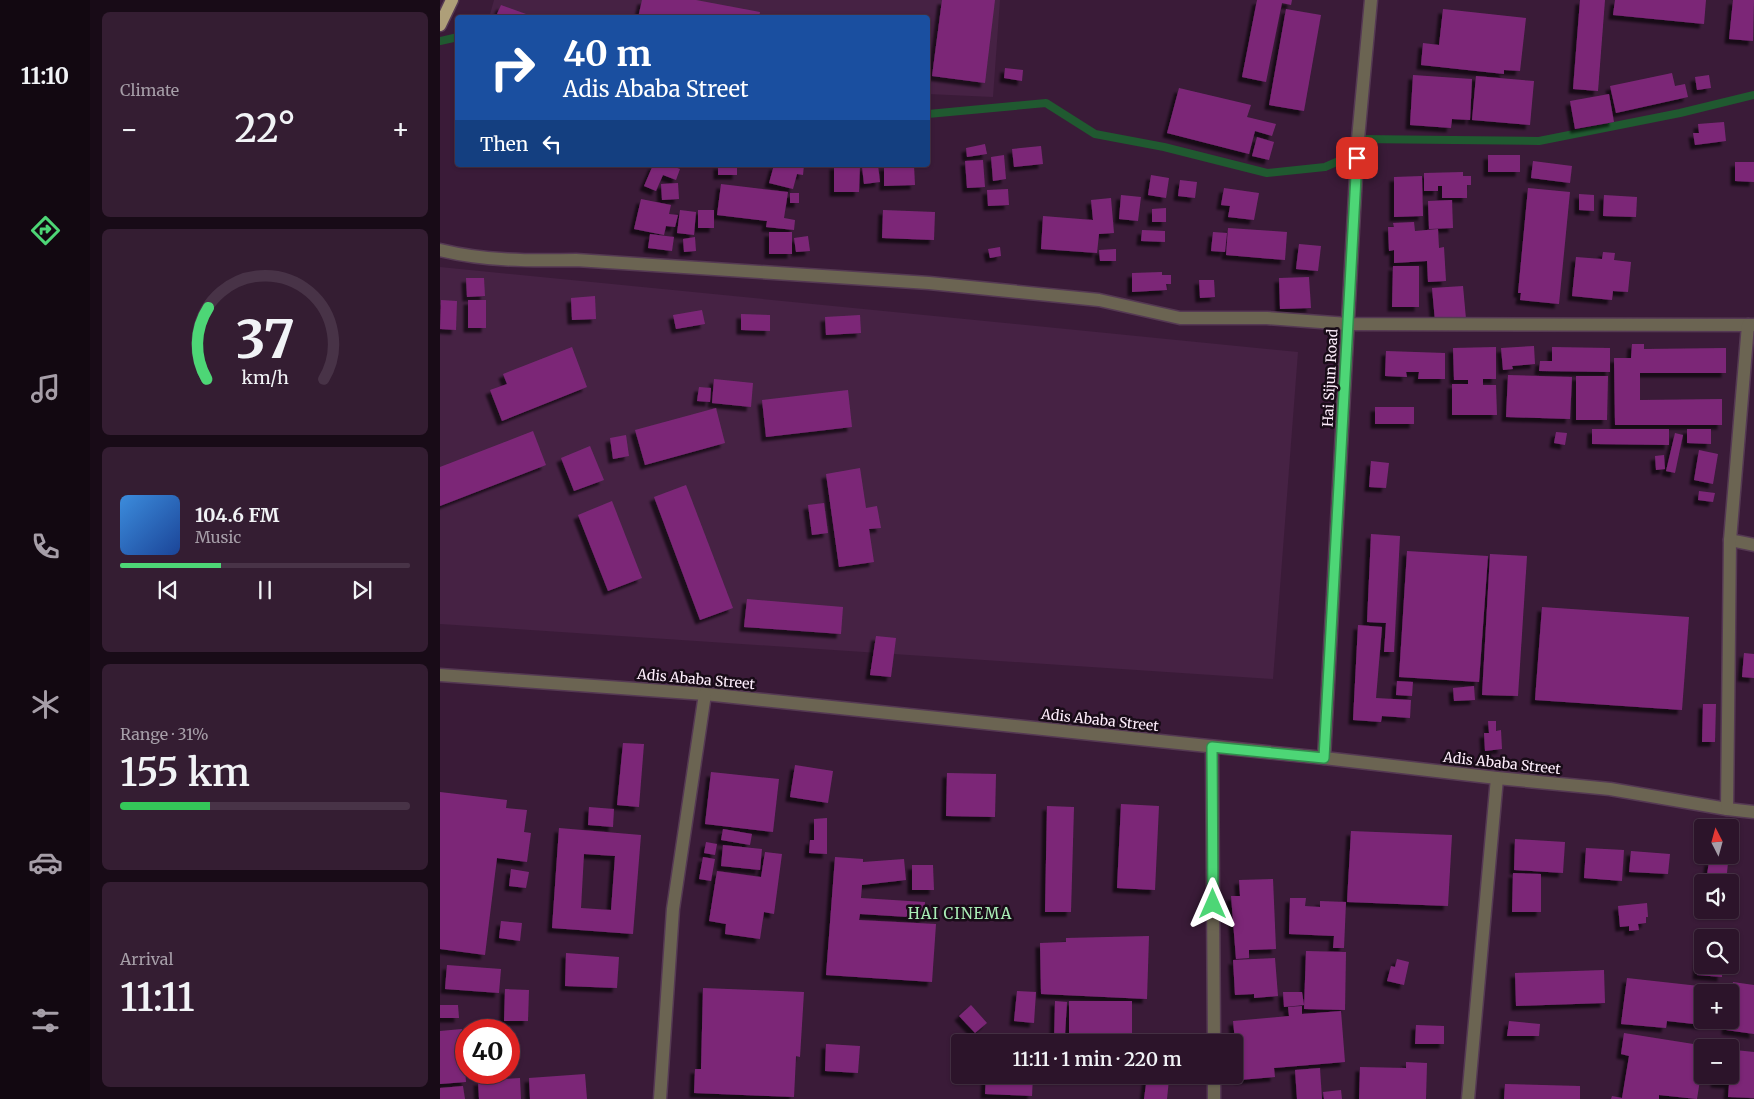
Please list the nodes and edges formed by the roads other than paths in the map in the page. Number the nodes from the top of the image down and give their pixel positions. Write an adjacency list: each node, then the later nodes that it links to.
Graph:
1 (452, 0): 3 (main road)
2 (1371, 0): 5 (street, Hai Sijun Road)
3 (440, 25)
4 (440, 250): 5 (street)
5 (1348, 324): 6 (street); 12 (street, Hai Sijun Road)
6 (1751, 325): 7 (street)
7 (1730, 540): 8 (street); 14 (street)
8 (1754, 545)
9 (440, 674): 10 (street, Adis Ababa Street)
10 (705, 694): 11 (street, Adis Ababa Street); 18 (street)
11 (1212, 747): 12 (street, Adis Ababa Street); 16 (street)
12 (1324, 758): 13 (street, Adis Ababa Street)
13 (1497, 778): 14 (street, Adis Ababa Street); 20 (street)
14 (1727, 809): 15 (street, Adis Ababa Street)
15 (1754, 812)
16 (1214, 1034)
17 (1214, 1084): 19 (street)
18 (660, 1099)
19 (1214, 1099)
20 (1468, 1099)

